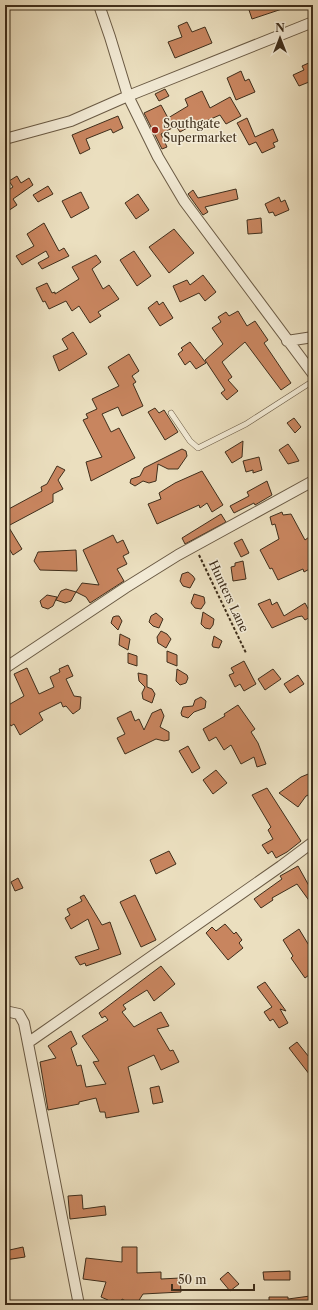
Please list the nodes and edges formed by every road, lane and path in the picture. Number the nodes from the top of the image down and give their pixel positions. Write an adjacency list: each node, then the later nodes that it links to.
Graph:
1 (99, 5): 3 (street)
2 (313, 22): 3 (street)
3 (128, 96): 4 (street); 6 (street)
4 (5, 139)
5 (313, 337): 6 (street)
6 (287, 341): 7 (street)
7 (313, 374)
8 (313, 381): 9 (lane)
9 (172, 413)
10 (313, 481): 11 (street)
11 (196, 546): 12 (path, Hunters Lane); 13 (street)
12 (246, 653)
13 (5, 668)
14 (313, 842): 16 (street)
15 (5, 1011): 16 (street)
16 (29, 1042): 17 (street)
17 (79, 1305)

